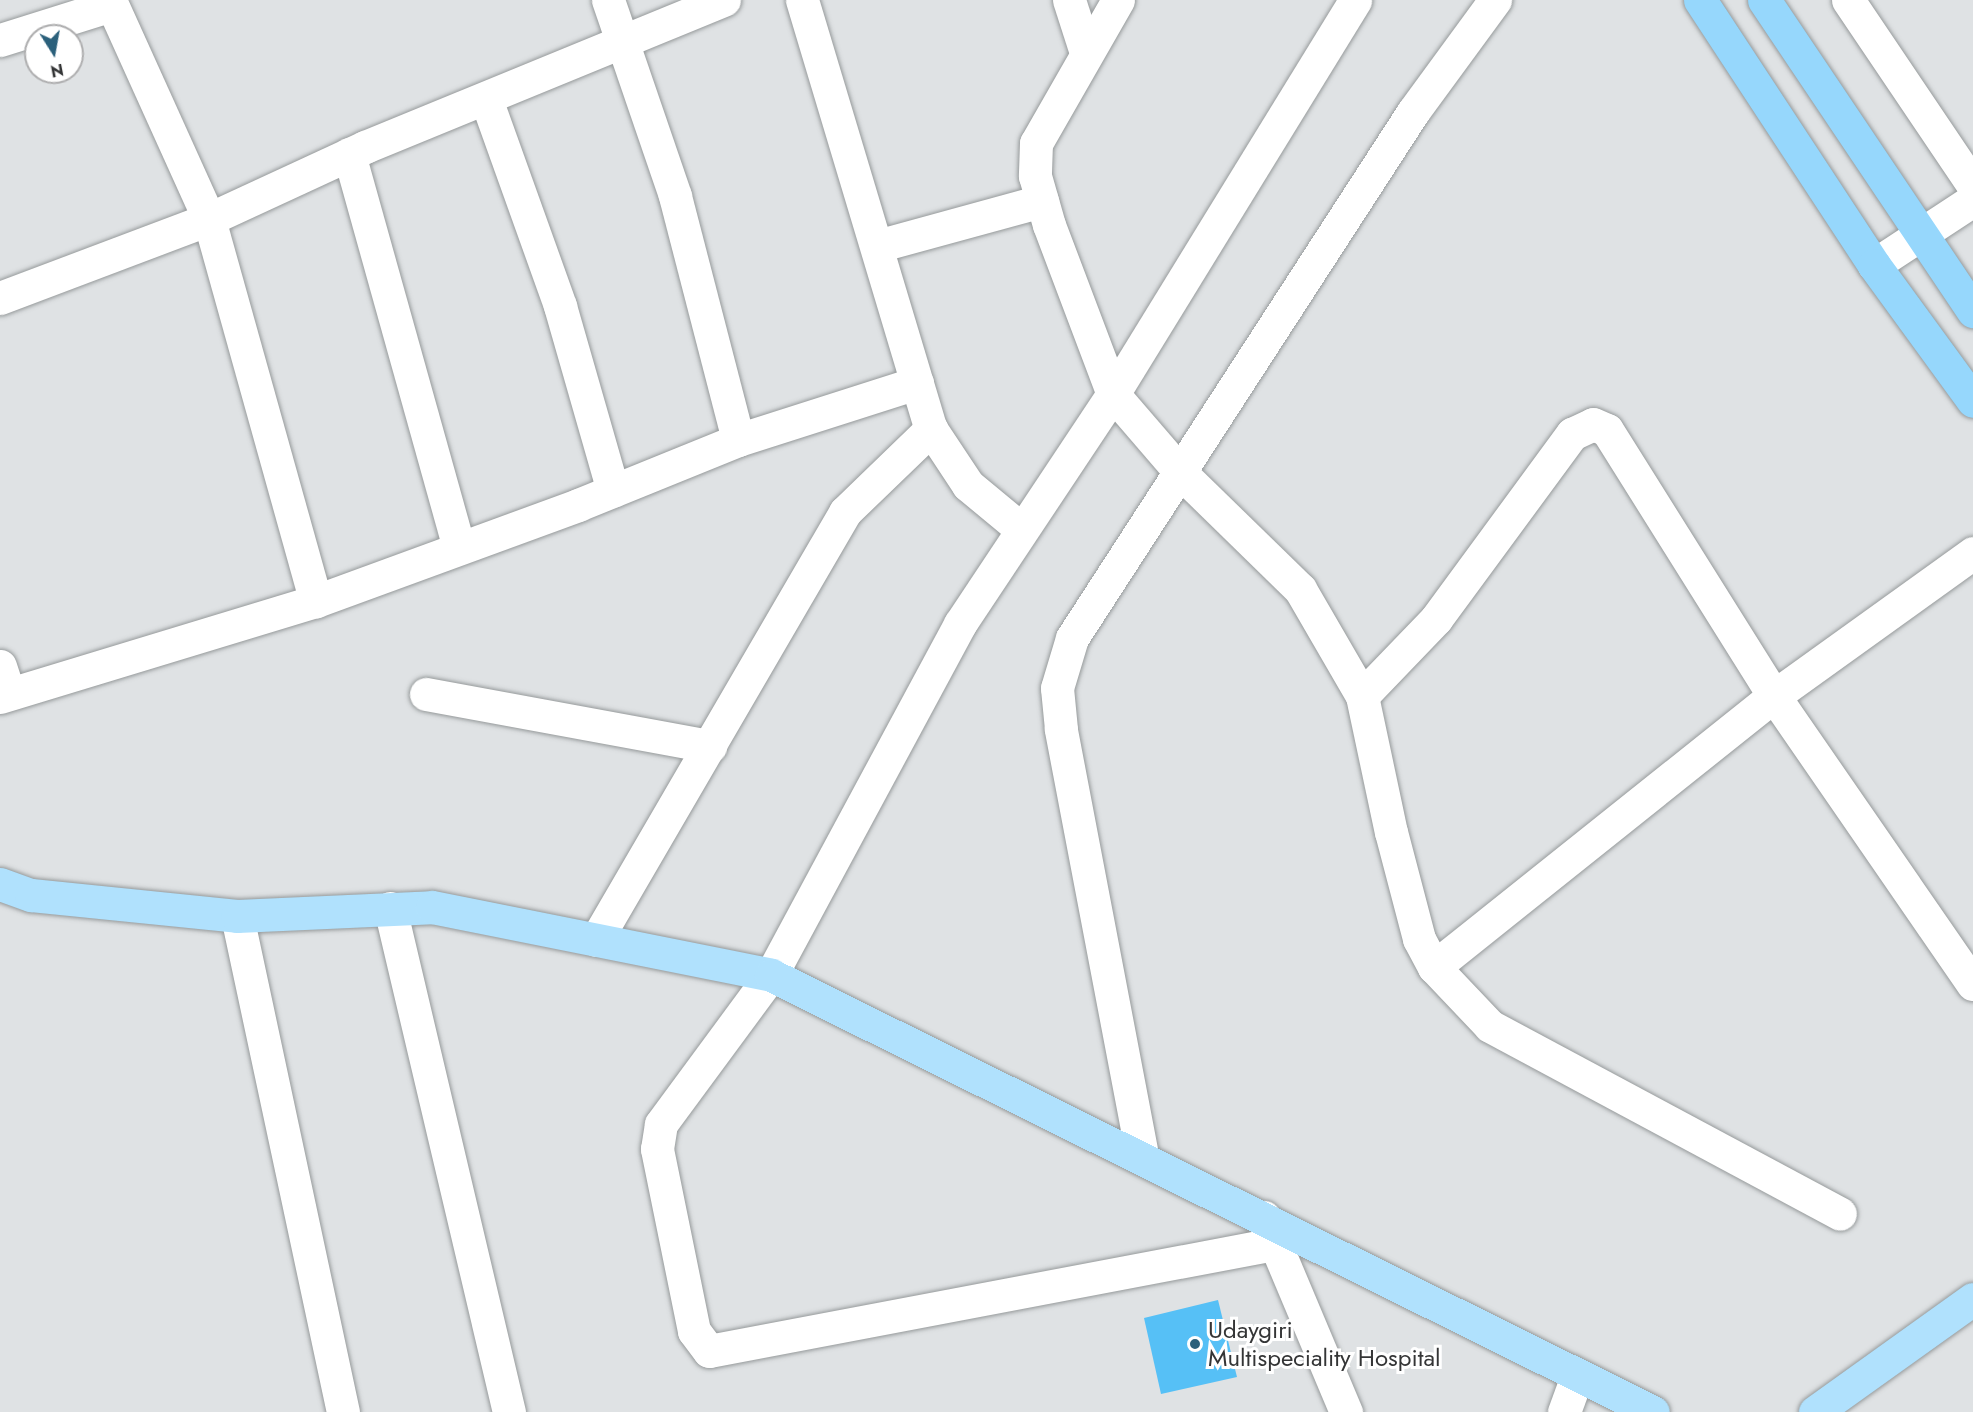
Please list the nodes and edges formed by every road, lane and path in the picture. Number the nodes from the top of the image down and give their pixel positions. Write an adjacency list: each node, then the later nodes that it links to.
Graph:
1 (608, 0): 13 (street)
2 (724, 0): 13 (street)
3 (802, 0): 22 (street)
4 (1069, 0): 14 (street)
5 (1119, 0): 14 (street)
6 (1355, 0): 27 (street)
7 (1495, 0): 31 (street)
8 (1700, 0): 23 (highway)
9 (1764, 0): 21 (highway)
10 (1848, 0): 17 (street)
11 (111, 3): 12 (street); 20 (street)
12 (0, 40)
13 (624, 42): 15 (street); 30 (street)
14 (1086, 53): 19 (street)
15 (486, 99): 16 (street); 32 (street)
16 (349, 154): 20 (street); 34 (street)
17 (1973, 184)
18 (1973, 200): 21 (street)
19 (1042, 201): 22 (street); 27 (street)
20 (209, 219): 24 (street); 36 (street)
21 (1922, 234): 23 (street); 25 (highway)
22 (877, 246): 26 (street)
23 (1874, 266): 28 (highway)
24 (0, 298)
25 (1973, 311)
26 (917, 383): 29 (street); 30 (street)
27 (1113, 394): 31 (street); 33 (street)
28 (1973, 401)
29 (931, 429): 33 (street); 41 (street)
30 (738, 440): 32 (street)
31 (1180, 472): 39 (street); 49 (street)
32 (613, 491): 34 (street)
33 (1020, 528): 47 (street)
34 (459, 547): 36 (street)
35 (1973, 553): 40 (street)
36 (316, 601): 37 (street)
37 (3, 686)
38 (426, 694): 41 (street)
39 (1362, 696): 40 (street); 46 (street)
40 (1774, 696): 46 (street); 48 (street)
41 (710, 746): 45 (street)
42 (0, 884): 44 (main road)
43 (390, 908): 44 (main road); 45 (main road); 55 (street)
44 (237, 916): 54 (street)
45 (596, 940): 47 (main road)
46 (1434, 967): 50 (street)
47 (771, 975): 49 (main road); 51 (street)
48 (1973, 984)
49 (1142, 1155): 51 (main road)
50 (1840, 1214)
51 (1269, 1231): 53 (main road); 56 (street)
52 (1972, 1303): 59 (main road)
53 (1577, 1377): 57 (street); 58 (main road)
54 (343, 1412)
55 (509, 1412)
56 (1346, 1412)
57 (1564, 1412)
58 (1653, 1412)
59 (1815, 1412)

